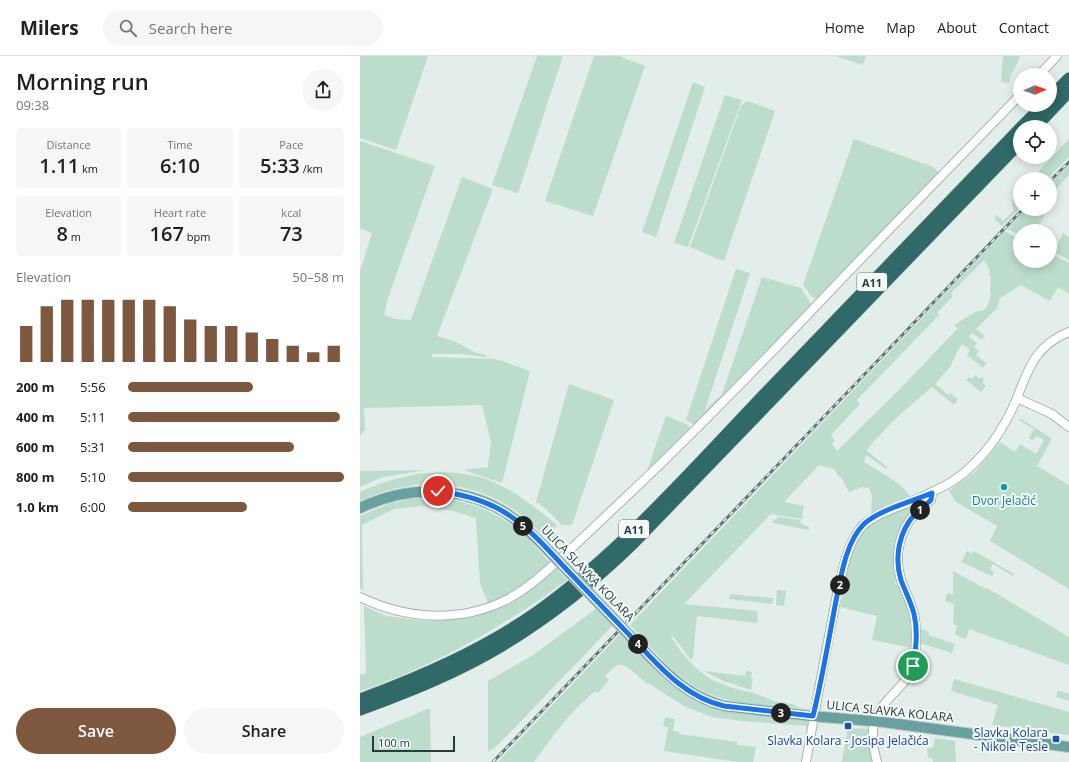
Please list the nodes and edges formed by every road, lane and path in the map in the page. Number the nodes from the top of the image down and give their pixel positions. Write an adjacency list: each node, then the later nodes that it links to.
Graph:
1 (1057, 56): 2 (street)
2 (1046, 68)
3 (1069, 78): 4 (highway)
4 (1057, 90)
5 (1069, 92): 9 (highway)
6 (1013, 102): 17 (street)
7 (1036, 112): 8 (highway, A11)
8 (1029, 120)
9 (1043, 120)
10 (1013, 136): 18 (highway, A11)
11 (1013, 150): 21 (highway, A11)
12 (1069, 332): 13 (street)
13 (1017, 398): 14 (street); 15 (street)
14 (1069, 427)
15 (932, 493): 22 (street); 23 (street)
16 (360, 508): 22 (main road, ULICA SLAVKA KOLARA, bridge)
17 (360, 596)
18 (383, 691): 19 (highway); 20 (highway, A11)
19 (360, 694)
20 (360, 699)
21 (360, 710)
22 (813, 716): 23 (main road, ULICA SLAVKA KOLARA); 25 (street)
23 (874, 721): 24 (main road, ULICA SLAVKA KOLARA); 26 (street)
24 (1069, 746)
25 (806, 762)
26 (877, 762)

